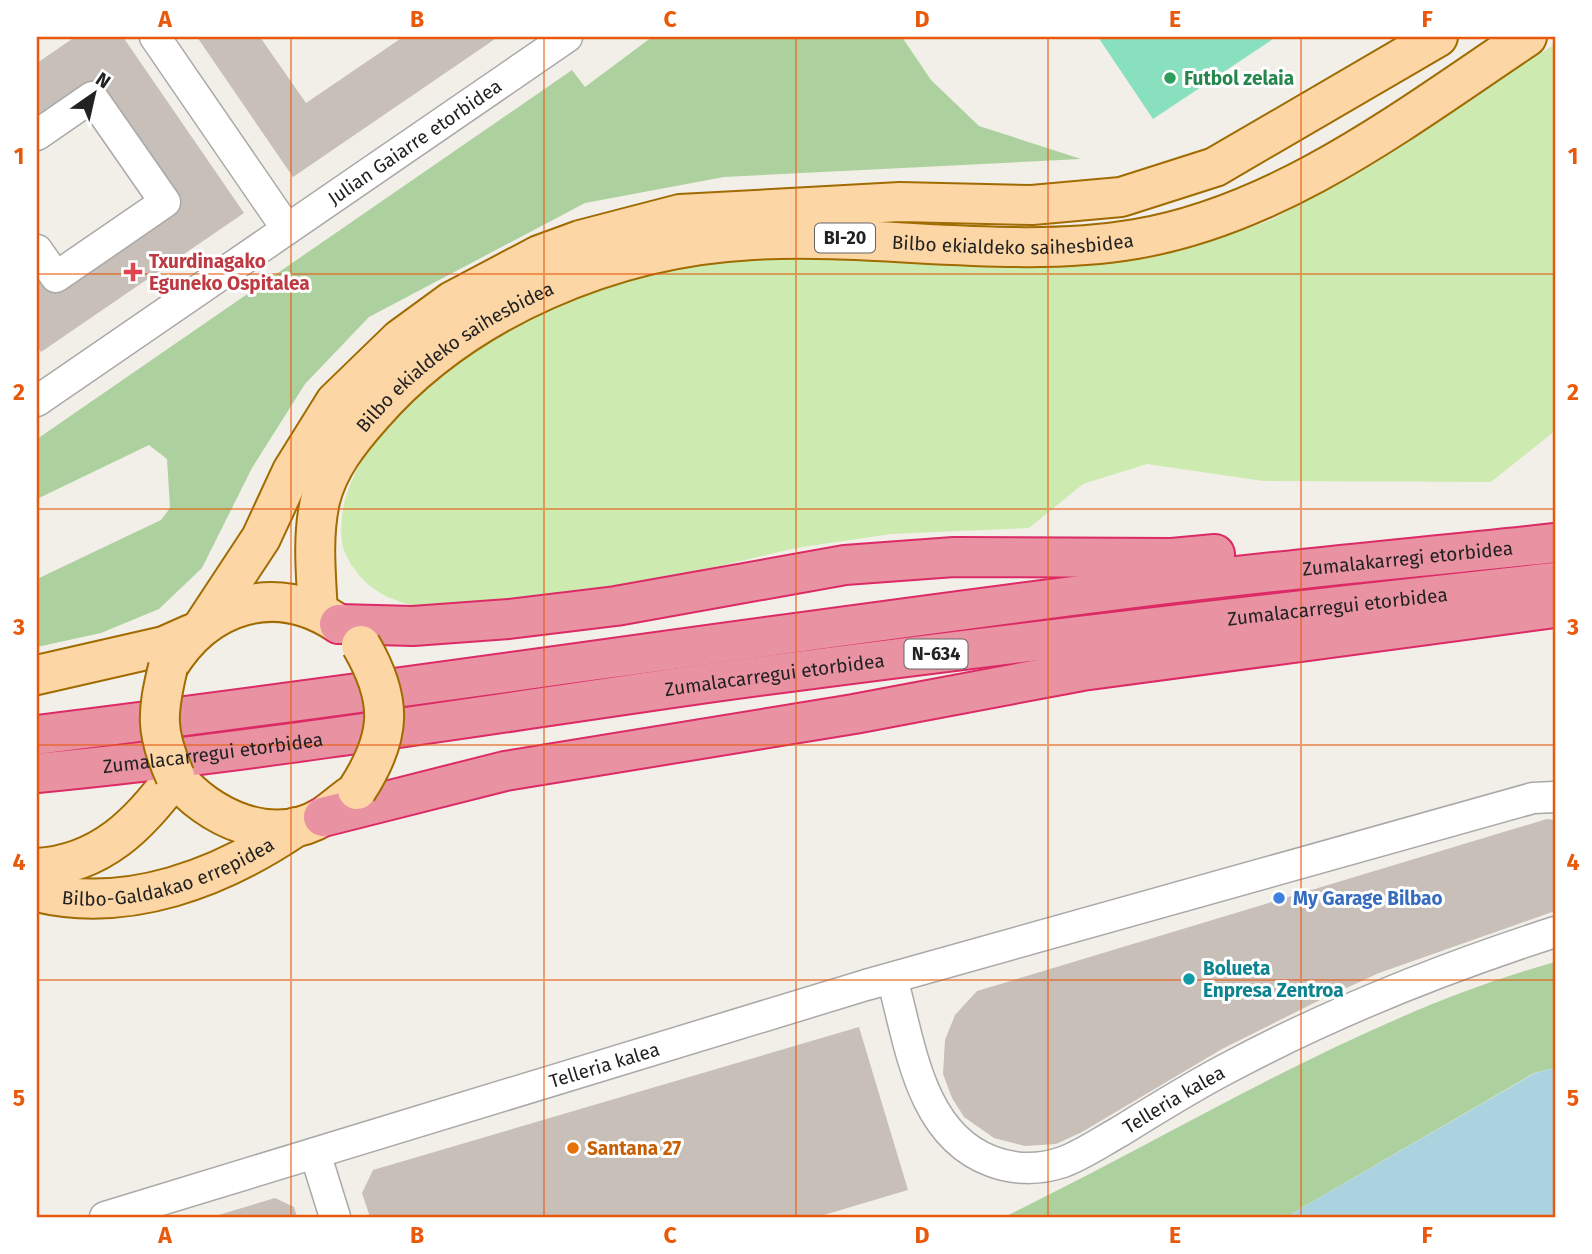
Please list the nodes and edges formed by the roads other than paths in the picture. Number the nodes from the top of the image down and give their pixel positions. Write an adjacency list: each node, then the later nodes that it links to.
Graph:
1 (155, 37): 7 (street)
2 (567, 37): 5 (street, Julian Gaiarre etorbidea)
3 (1438, 37): 16 (main road, Bilbo ekialdeko saihesbidea / BI-20)
4 (1527, 37): 15 (main road, Bilbo ekialdeko saihesbidea / BI-20)
5 (537, 45): 7 (street, Julian Gaiarre etorbidea)
6 (37, 135): 8 (street)
7 (287, 229): 9 (street, Julian Gaiarre etorbidea)
8 (37, 250)
9 (37, 401)
10 (1555, 519): 15 (highway)
11 (1555, 543): 12 (highway, Zumalakarregi etorbidea / N-634)
12 (1260, 575): 18 (highway, Zumalacarregui etorbidea / N-634)
13 (1555, 582): 19 (highway, Zumalacarregui etorbidea / N-634)
14 (1555, 608): 22 (highway, N-634)
15 (339, 627): 16 (main road); 22 (main road, bridge)
16 (198, 629): 17 (main road); 20 (main road, bridge)
17 (37, 675)
18 (37, 735)
19 (37, 773)
20 (175, 776): 22 (main road); 23 (main road, Bilbo-Galdakao errepidea)
21 (1555, 797): 28 (street, Telleria kalea)
22 (309, 822): 25 (main road, Bilbo-Galdakao errepidea)
23 (37, 868)
24 (37, 892): 25 (main road, Bilbo-Galdakao errepidea)
25 (136, 897): 26 (main road)
26 (37, 914)
27 (1555, 932): 28 (street, Telleria kalea)
28 (892, 978): 29 (street, Telleria kalea)
29 (315, 1153): 30 (street, Telleria kalea); 31 (street)
30 (104, 1217)
31 (335, 1217)

